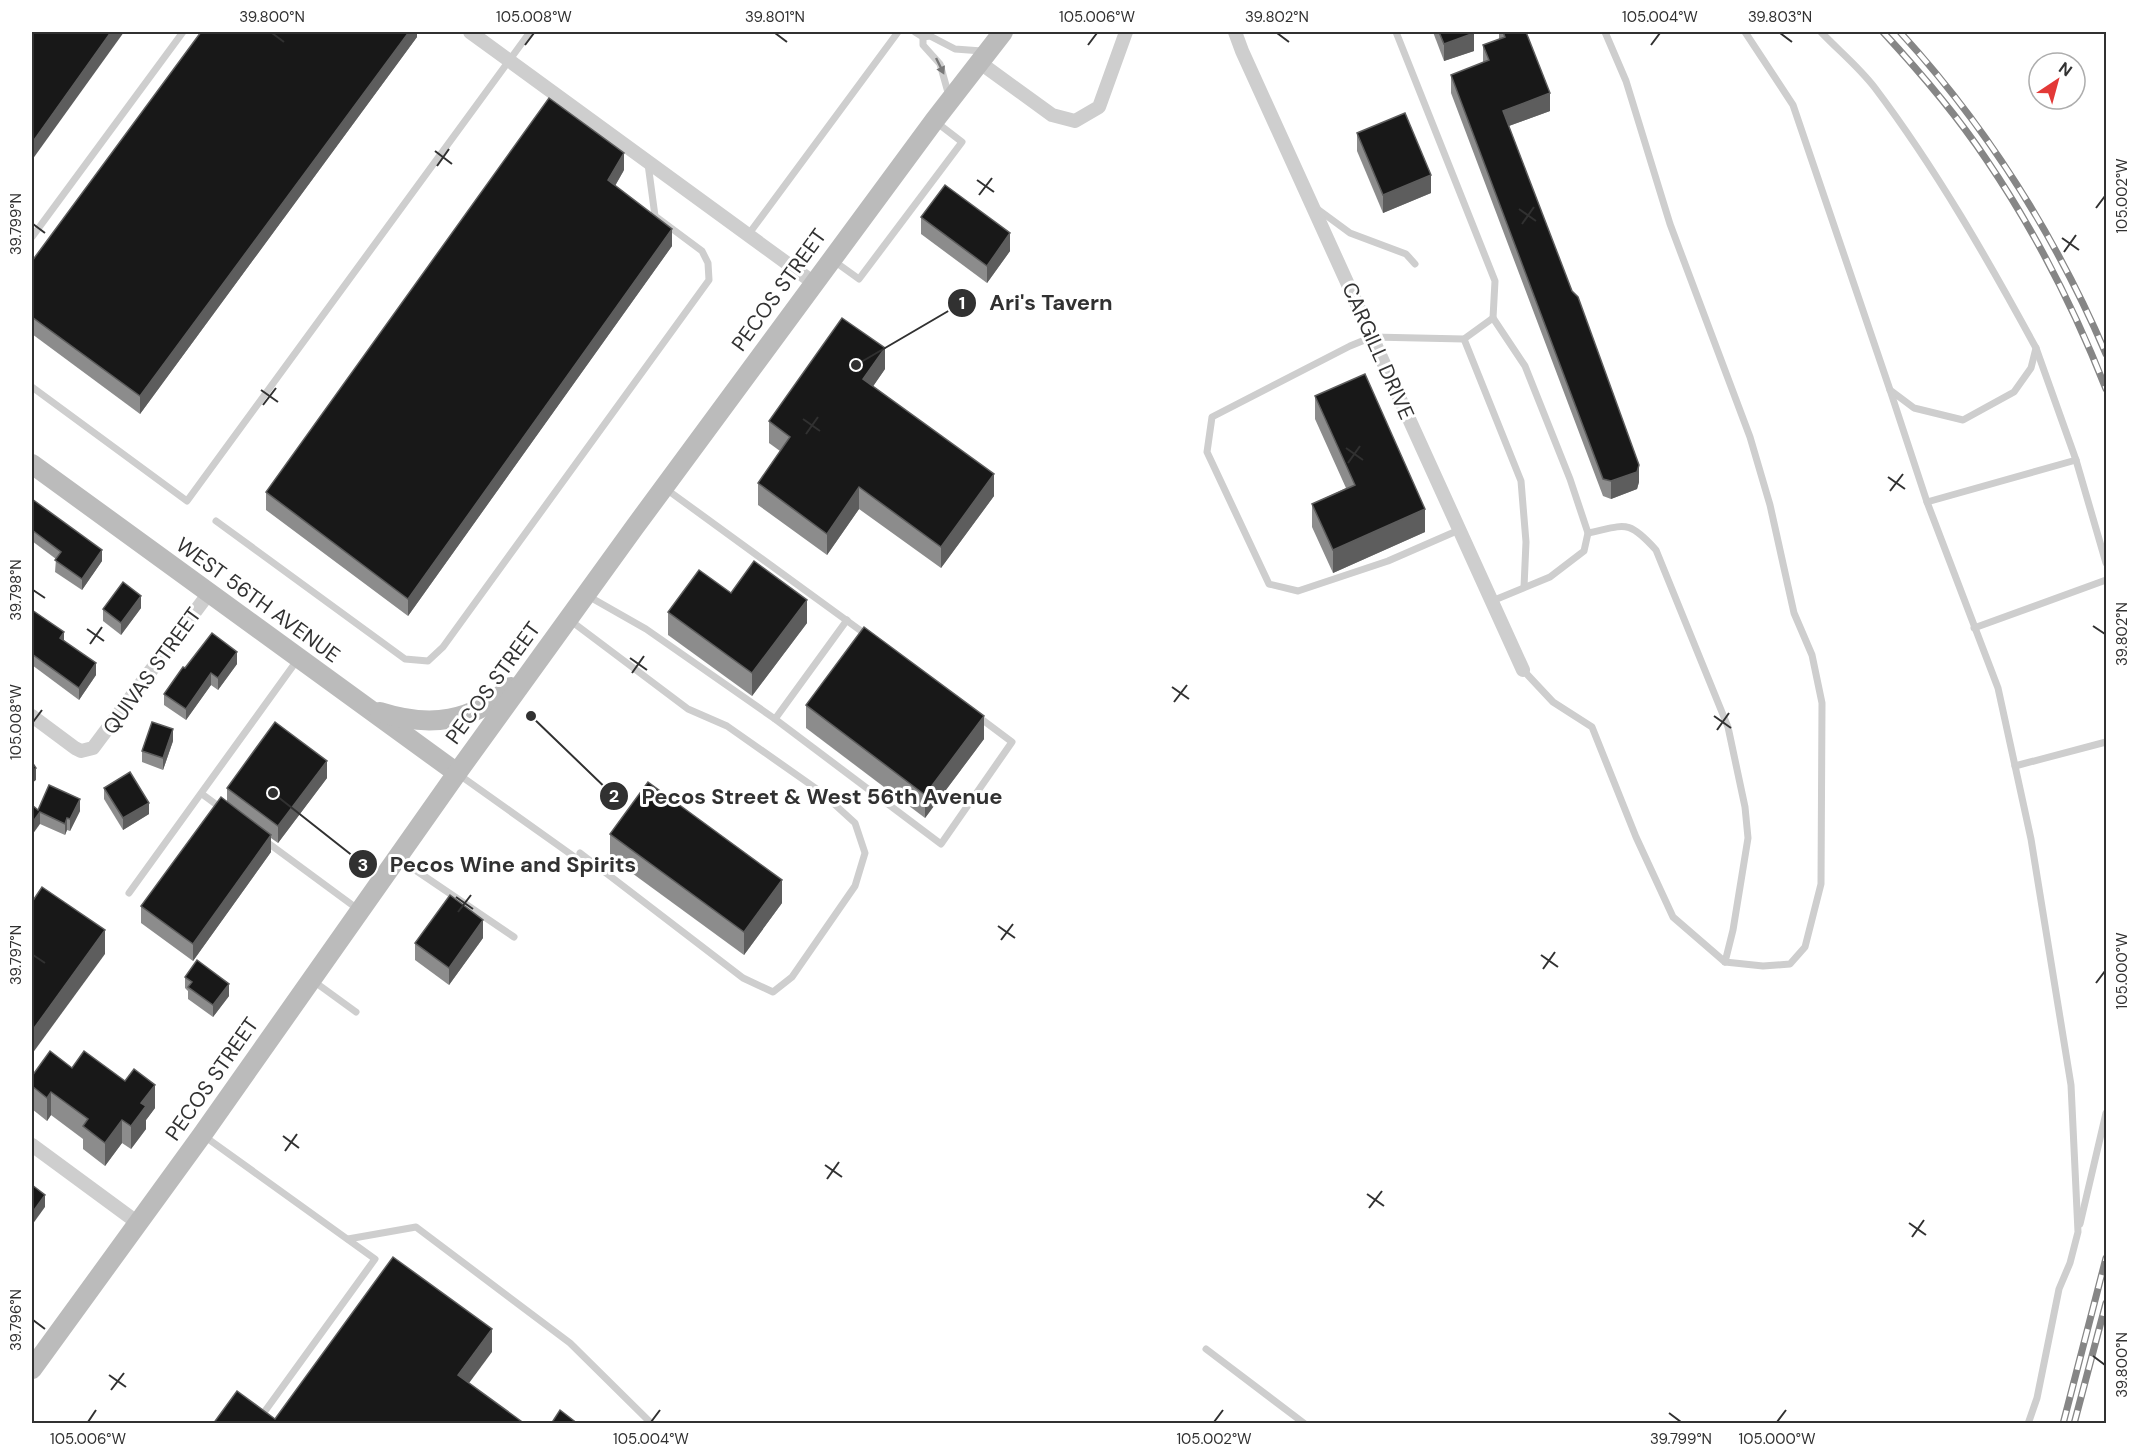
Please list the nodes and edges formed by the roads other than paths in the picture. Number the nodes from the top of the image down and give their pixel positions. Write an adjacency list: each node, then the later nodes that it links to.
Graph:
1 (183, 32): 21 (lane)
2 (470, 32): 15 (street)
3 (530, 32): 15 (lane)
4 (898, 32): 20 (lane)
5 (915, 32): 13 (lane)
6 (1003, 32): 14 (main road, PECOS STREET)
7 (1126, 32): 14 (street)
8 (1235, 32): 19 (street, CARGILL DRIVE)
9 (1396, 32): 25 (lane)
10 (1605, 32): 65 (lane)
11 (1745, 32): 30 (lane)
12 (1821, 32): 28 (lane)
13 (922, 37): 14 (lane); 16 (lane, one-way to 16)
14 (984, 57): 16 (main road, PECOS STREET)
15 (509, 60): 18 (street); 29 (lane)
16 (950, 99): 17 (main road, PECOS STREET)
17 (934, 121): 22 (main road, PECOS STREET); 22 (lane)
18 (648, 161): 20 (street); 35 (lane)
19 (1312, 205): 23 (lane); 26 (street, CARGILL DRIVE)
20 (748, 235): 24 (street)
21 (32, 237)
22 (831, 260): 24 (main road, PECOS STREET)
23 (1414, 264)
24 (814, 283): 33 (main road, PECOS STREET)
25 (1493, 318): 27 (lane); 37 (lane)
26 (1372, 337): 27 (lane); 36 (street, CARGILL DRIVE); 36 (lane)
27 (1464, 339): 40 (lane)
28 (2036, 348): 30 (lane); 31 (lane)
29 (32, 387)
30 (1890, 390): 34 (lane)
31 (2076, 460): 34 (lane); 38 (lane)
32 (32, 464): 41 (main road, WEST 56TH AVENUE)
33 (664, 487): 42 (main road, PECOS STREET); 45 (lane)
34 (1927, 502): 46 (lane)
35 (216, 521)
36 (1459, 530): 43 (street, CARGILL DRIVE)
37 (1588, 533): 40 (lane); 65 (lane)
38 (2106, 563)
39 (2106, 580): 46 (lane)
40 (1524, 587): 43 (lane)
41 (209, 593): 48 (main road, WEST 56TH AVENUE); 53 (street, QUIVAS STREET)
42 (586, 595): 44 (main road, PECOS STREET); 54 (lane)
43 (1492, 601): 50 (street, CARGILL DRIVE)
44 (569, 620): 49 (main road, PECOS STREET); 57 (lane)
45 (847, 620): 47 (lane); 54 (lane)
46 (1974, 628): 56 (lane)
47 (872, 639)
48 (298, 659): 51 (main road, WEST 56TH AVENUE); 58 (lane)
49 (538, 663): 51 (main road); 57 (main road, PECOS STREET)
50 (1523, 670): 65 (lane)
51 (365, 707): 57 (main road, WEST 56TH AVENUE)
52 (969, 709): 54 (lane)
53 (32, 716)
54 (775, 718)
55 (2106, 742): 56 (lane)
56 (2015, 766): 72 (lane)
57 (457, 773): 61 (main road, PECOS STREET)
58 (202, 794): 59 (lane); 62 (lane)
59 (230, 815)
60 (258, 836): 63 (lane)
61 (397, 858): 63 (main road, PECOS STREET); 64 (lane)
62 (129, 893)
63 (360, 911): 66 (main road, PECOS STREET)
64 (514, 937)
65 (1725, 962)
66 (311, 980): 67 (lane); 69 (main road, PECOS STREET)
67 (356, 1012)
68 (2106, 1113): 72 (lane)
69 (202, 1135): 71 (main road, PECOS STREET); 73 (lane)
70 (32, 1145): 71 (street)
71 (138, 1223): 75 (main road, PECOS STREET)
72 (2078, 1232): 79 (lane)
73 (348, 1239): 76 (lane); 77 (lane)
74 (1206, 1349): 78 (lane)
75 (32, 1369)
76 (260, 1418)
77 (652, 1424)
78 (1305, 1424)
79 (2028, 1424)

